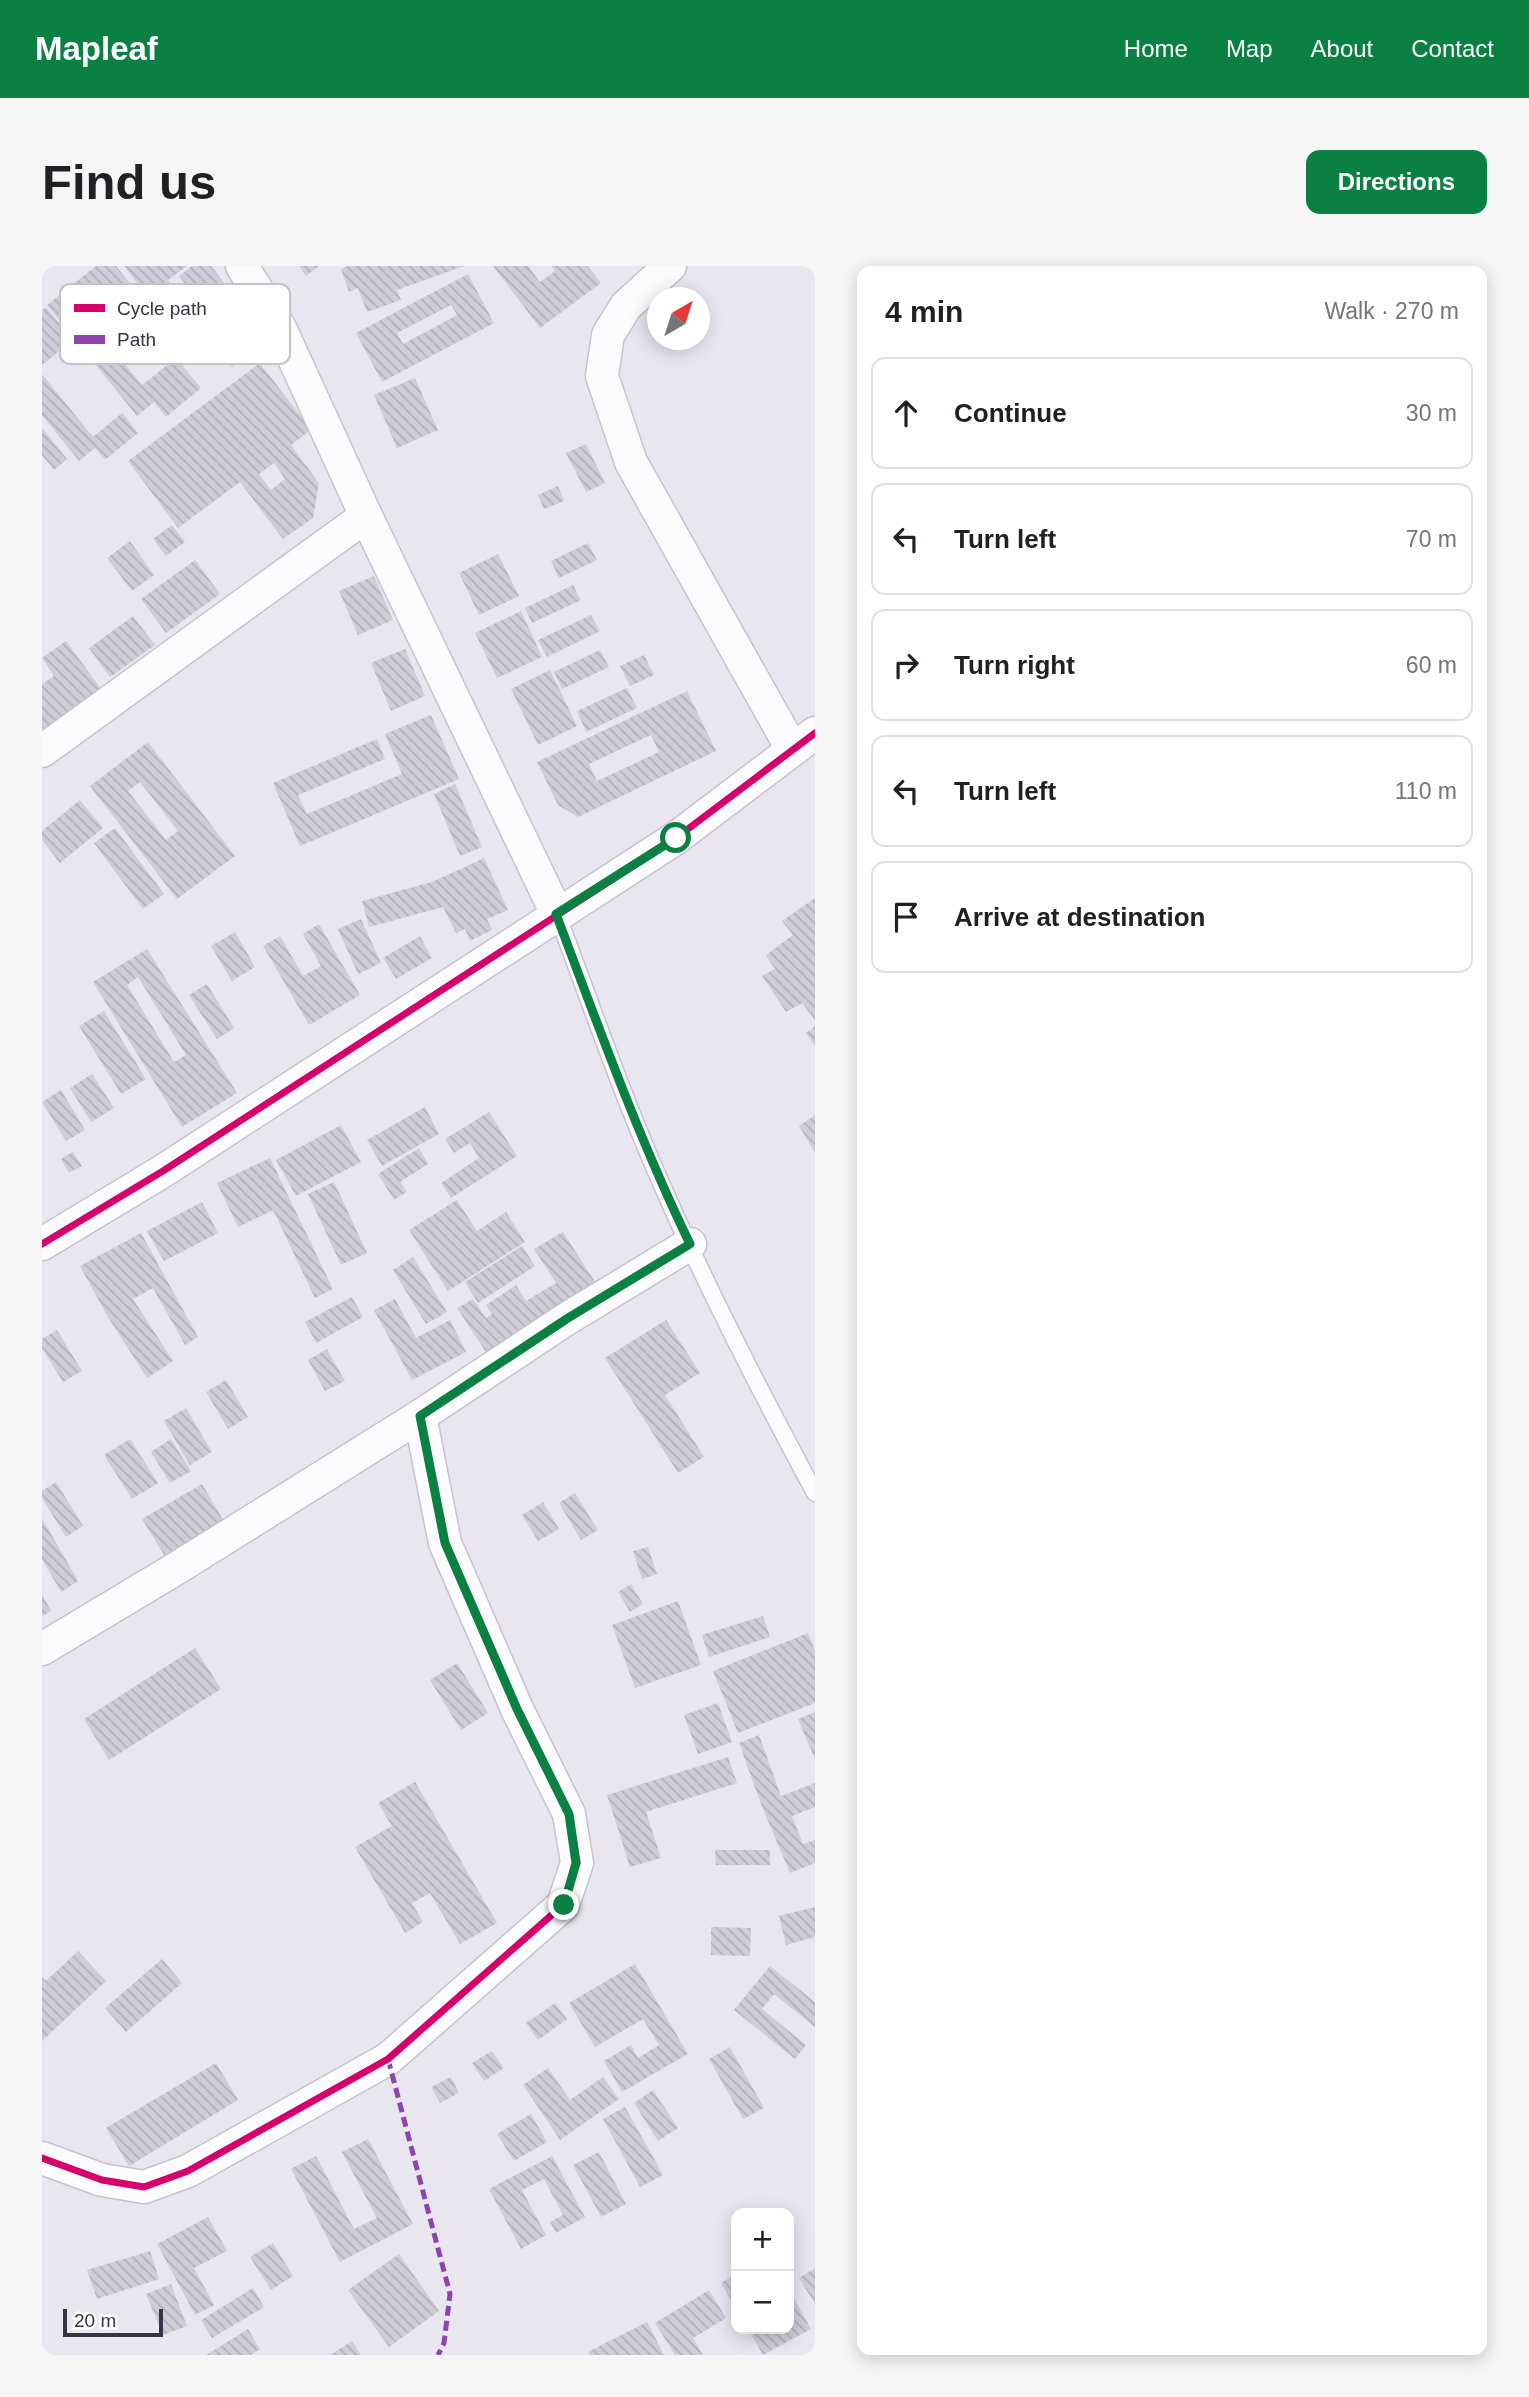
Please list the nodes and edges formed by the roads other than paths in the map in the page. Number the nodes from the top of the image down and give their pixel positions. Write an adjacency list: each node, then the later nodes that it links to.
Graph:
1 (242, 266): 3 (street)
2 (670, 266): 6 (street)
3 (253, 284)
4 (290, 350): 5 (street)
5 (366, 516): 7 (street); 8 (street)
6 (804, 741): 8 (street)
7 (42, 751)
8 (556, 914): 9 (street); 10 (lane)
9 (42, 1244)
10 (690, 1244): 11 (street); 12 (lane)
11 (420, 1416): 13 (street); 14 (street)
12 (815, 1493)
13 (42, 1649)
14 (42, 2158)

